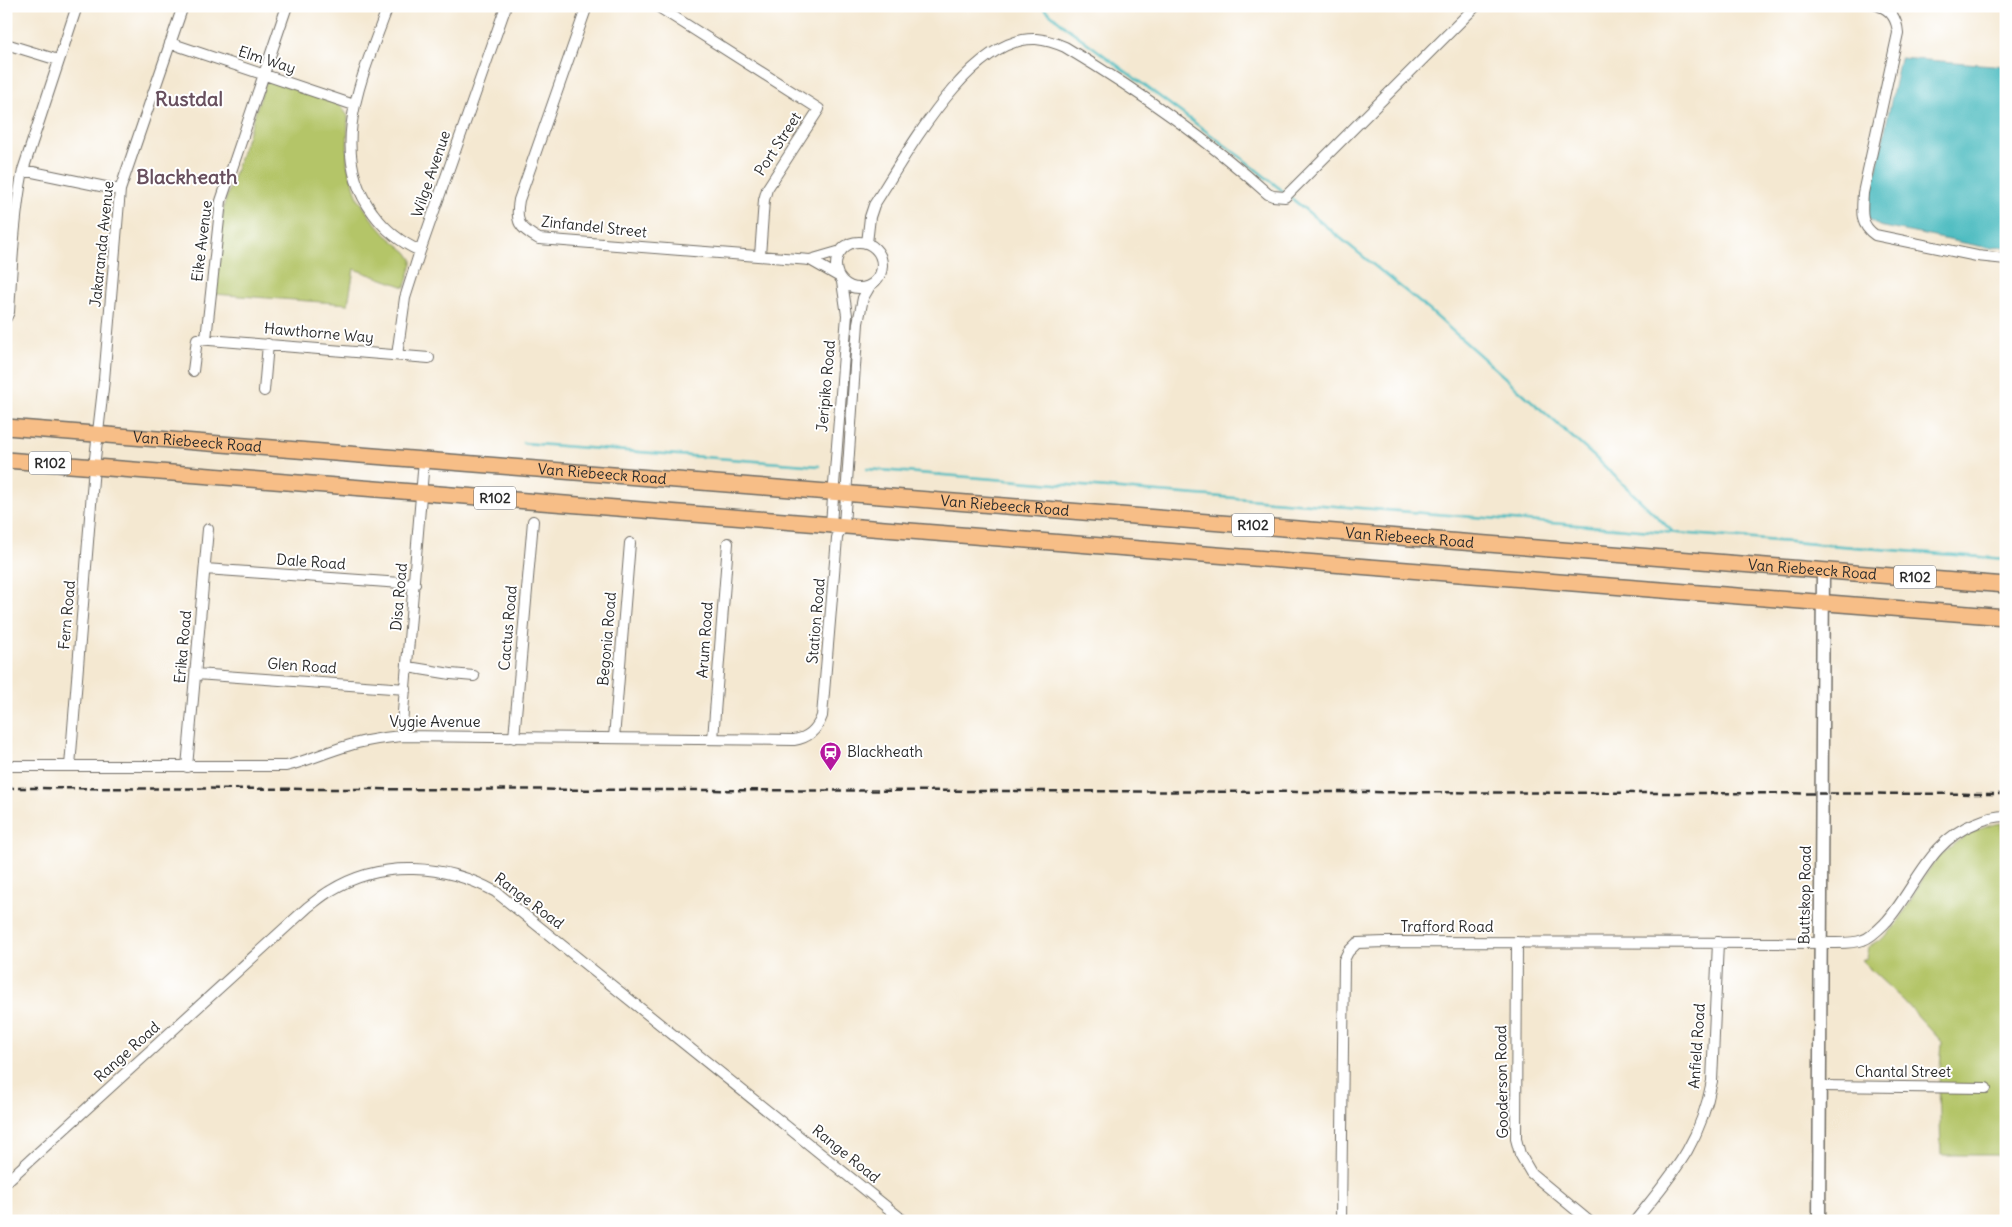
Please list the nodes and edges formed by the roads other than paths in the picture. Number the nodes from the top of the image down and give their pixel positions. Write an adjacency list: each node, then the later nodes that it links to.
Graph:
1 (77, 6): 12 (street)
2 (183, 6): 10 (street, Jakaranda Avenue)
3 (287, 6): 13 (street, Eike Avenue)
4 (388, 6): 14 (street)
5 (506, 6): 18 (street, Wilge Avenue)
6 (587, 6): 20 (street, Zinfandel Street)
7 (657, 6): 20 (street, Port Street)
8 (1476, 6): 17 (street)
9 (1879, 6): 21 (street)
10 (170, 43): 13 (street, Elm Way); 16 (street, Jakaranda Avenue)
11 (6, 44): 12 (street)
12 (58, 60): 15 (street)
13 (264, 74): 14 (street, Elm Way); 26 (street, Eike Avenue)
14 (354, 105): 18 (street)
15 (23, 170): 16 (street); 25 (street)
16 (120, 190): 33 (street, Jakaranda Avenue)
17 (867, 243): 19 (street); 24 (street)
18 (420, 251): 28 (street, Wilge Avenue)
19 (841, 251): 22 (street, Zinfandel Street); 23 (street)
20 (760, 256): 22 (street, Zinfandel Street)
21 (2006, 259)
22 (810, 260): 23 (street, Zinfandel Street)
23 (840, 279): 24 (street); 38 (street, Jeripiko Road)
24 (870, 286): 38 (street, Jeripiko Road)
25 (6, 318)
26 (206, 339): 27 (street, Hawthorne Way); 30 (street)
27 (268, 344): 28 (street, Hawthorne Way); 31 (street)
28 (397, 355): 29 (street, Hawthorne Way)
29 (429, 358)
30 (193, 371)
31 (264, 391)
32 (6, 427): 33 (main road, Van Riebeeck Road / R102)
33 (98, 434): 35 (main road, Van Riebeeck Road / R102); 36 (street, Jakaranda Avenue)
34 (6, 460): 36 (main road, Van Riebeeck Road / R102)
35 (424, 460): 37 (street, Disa Road); 38 (main road, Van Riebeeck Road / R102)
36 (94, 467): 37 (main road, Van Riebeeck Road / R102); 60 (street, Fern Road)
37 (422, 492): 40 (main road, Van Riebeeck Road / R102); 46 (street, Disa Road)
38 (840, 493): 40 (street, Station Road); 45 (main road, Van Riebeeck Road / R102)
39 (533, 521): 56 (street, Cactus Road)
40 (837, 527): 48 (main road, Van Riebeeck Road / R102); 54 (street, Station Road)
41 (208, 529): 44 (street, Erika Road)
42 (630, 543): 57 (street, Begonia Road)
43 (728, 543): 58 (street, Arum Road)
44 (205, 568): 46 (street, Dale Road); 51 (street, Erika Road)
45 (1823, 570): 47 (main road, Van Riebeeck Road / R102); 48 (street, Buttskop Road)
46 (415, 584): 50 (street, Disa Road)
47 (2006, 585)
48 (1822, 603): 49 (main road, Van Riebeeck Road / R102); 65 (street, Buttskop Road)
49 (2006, 617)
50 (408, 667): 52 (street); 53 (street, Disa Road)
51 (196, 674): 53 (street, Glen Road); 61 (street, Erika Road)
52 (474, 676)
53 (406, 689): 55 (street, Disa Road)
54 (823, 710): 58 (street, Vygie Avenue)
55 (401, 736): 56 (street, Vygie Avenue); 61 (street, Vygie Avenue)
56 (514, 738): 57 (street, Vygie Avenue)
57 (614, 738): 58 (street, Vygie Avenue)
58 (712, 739)
59 (6, 766): 60 (street, Vygie Avenue)
60 (70, 766): 61 (street, Vygie Avenue)
61 (187, 767)
62 (2006, 816): 65 (street, Trafford Road)
63 (1517, 942): 64 (street, Trafford Road); 70 (street, Trafford Road); 71 (street, Gooderson Road)
64 (1718, 942): 65 (street, Trafford Road); 72 (street, Anfield Road)
65 (1820, 943): 66 (street, Buttskop Road)
66 (1820, 1086): 67 (street, Chantal Street); 73 (street, Buttskop Road)
67 (1986, 1088)
68 (6, 1182): 69 (street, Range Road)
69 (904, 1221)
70 (1341, 1221)
71 (1589, 1221)
72 (1635, 1221)
73 (1820, 1221)

